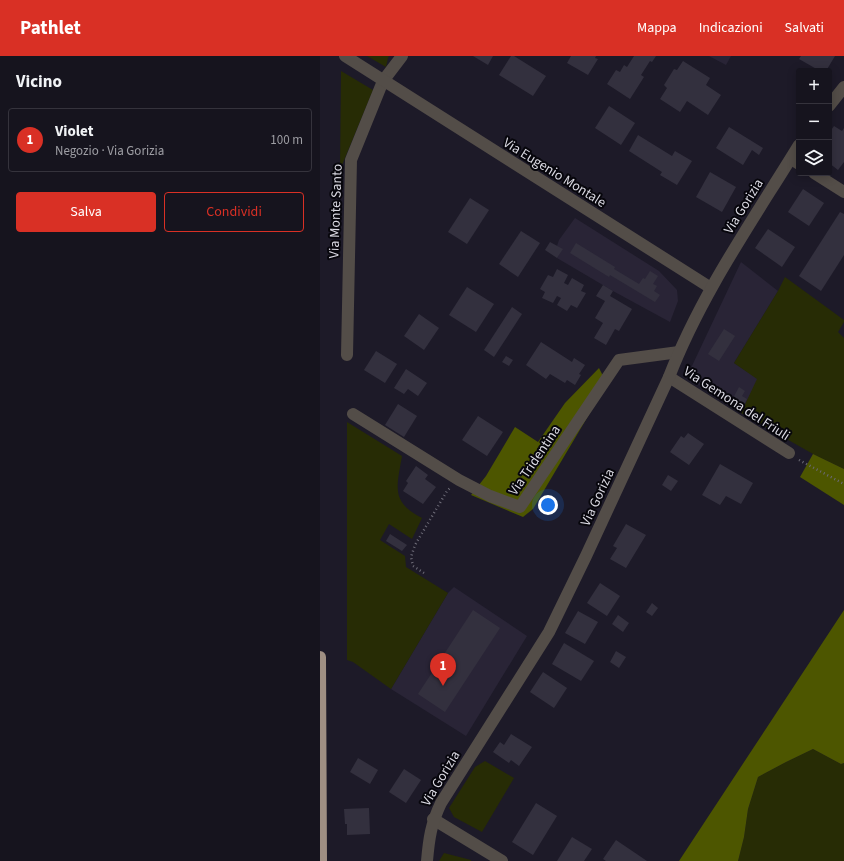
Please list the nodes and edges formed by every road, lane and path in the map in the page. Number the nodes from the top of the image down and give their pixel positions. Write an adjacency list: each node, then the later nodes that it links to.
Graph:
1 (344, 56): 3 (street, Via Eugenio Montale)
2 (402, 56): 3 (street, Via Monte Santo)
3 (383, 81): 9 (street, Via Eugenio Montale); 11 (street, Via Monte Santo)
4 (844, 87): 5 (street)
5 (831, 104)
6 (795, 161): 9 (street, Via Gorizia)
7 (819, 176): 8 (street)
8 (844, 192)
9 (711, 288): 10 (street, Via Gorizia)
10 (678, 352): 12 (street, Via Gorizia); 15 (street, Via Tridentina)
11 (347, 355)
12 (669, 377): 14 (street, Via Gemona del Friuli); 19 (street, Via Gorizia)
13 (353, 414): 15 (street, Via Tridentina)
14 (788, 453): 16 (path)
15 (459, 480): 17 (path)
16 (844, 484)
17 (424, 573)
18 (320, 657): 20 (highway)
19 (433, 819): 21 (street, Via Gorizia); 22 (street)
20 (320, 861)
21 (427, 861)
22 (502, 861)

